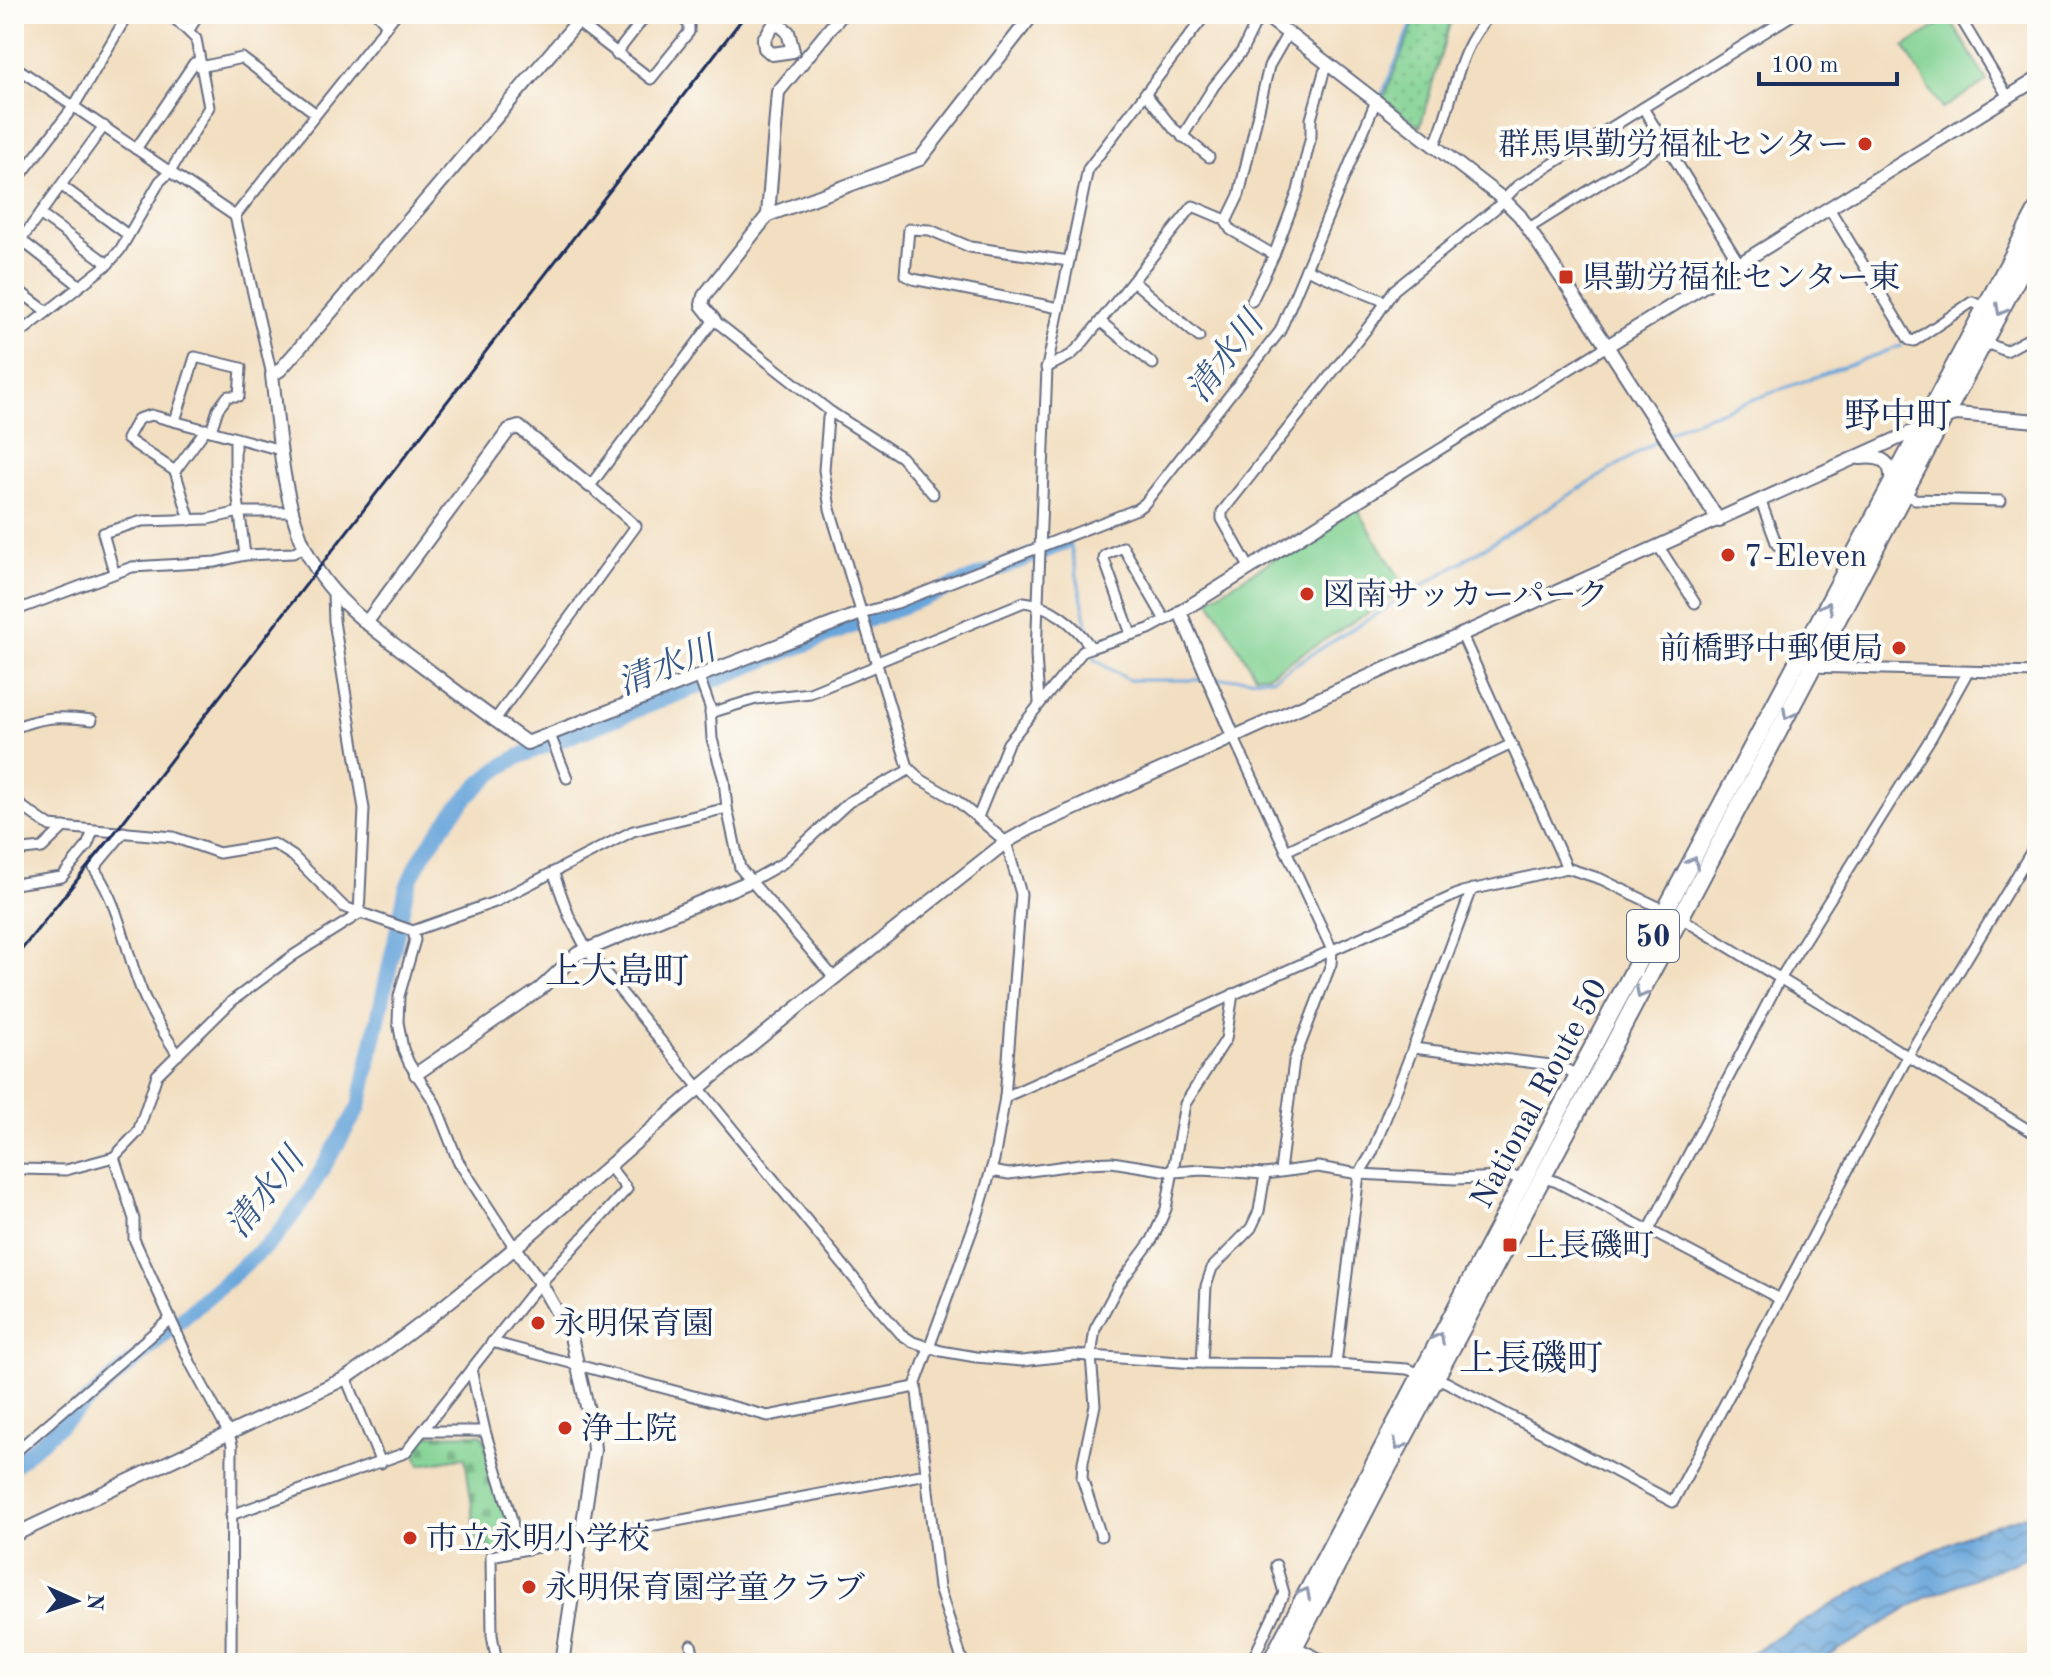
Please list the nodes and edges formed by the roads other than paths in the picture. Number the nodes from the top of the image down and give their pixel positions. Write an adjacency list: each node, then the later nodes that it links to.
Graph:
1 (128, 14): 27 (street)
2 (170, 14): 17 (street)
3 (199, 14): 17 (street)
4 (377, 14): 16 (street)
5 (396, 14): 16 (street)
6 (647, 14): 19 (street)
7 (676, 14): 19 (street)
8 (842, 14): 43 (street)
9 (1033, 14): 43 (street)
10 (1206, 14): 24 (street)
11 (1262, 14): 18 (street); 31 (street)
12 (1491, 14): 33 (street)
13 (1794, 14): 28 (street)
14 (1958, 14): 25 (street)
15 (581, 18): 19 (street); 73 (street)
16 (387, 25): 29 (street)
17 (189, 30): 20 (street)
18 (1288, 33): 21 (street); 45 (street)
19 (616, 54)
20 (199, 64): 29 (street); 34 (street); 36 (street)
21 (1329, 65): 26 (street); 51 (street)
22 (14, 66): 27 (street)
23 (2037, 79): 25 (street)
24 (1145, 93): 31 (street); 52 (street)
25 (2008, 97): 40 (street)
26 (1376, 101): 33 (street); 55 (street)
27 (74, 106): 30 (street); 37 (street)
28 (1643, 108): 32 (street); 39 (street)
29 (315, 113): 44 (street)
30 (104, 126): 34 (street); 38 (street)
31 (1182, 137): 35 (street)
32 (1665, 143): 46 (street); 53 (street)
33 (1434, 146): 39 (street)
34 (136, 149): 36 (street)
35 (1209, 157)
36 (170, 172): 44 (street); 47 (street)
37 (14, 184)
38 (62, 186): 42 (street); 47 (street)
39 (1503, 199): 46 (street); 60 (street)
40 (1829, 208): 53 (street); 61 (street)
41 (2037, 210): 61 (highway, National Route 50 / 50)
42 (41, 215): 48 (street); 54 (street)
43 (768, 215): 64 (street)
44 (235, 216): 73 (street)
45 (1226, 220): 51 (street); 56 (street)
46 (1529, 228): 70 (street)
47 (128, 235): 54 (street)
48 (21, 240): 50 (street); 57 (street)
49 (2037, 241): 69 (highway, National Route 50 / 50, one-way to 69)
50 (14, 250)
51 (1274, 255): 59 (street)
52 (1069, 261): 62 (street); 62 (street)
53 (1739, 263): 70 (street)
54 (108, 264): 57 (street)
55 (1306, 269): 60 (street); 97 (street)
56 (1134, 282): 65 (street); 67 (street)
57 (79, 285): 63 (street)
58 (14, 287): 63 (street)
59 (1252, 301)
60 (1384, 301): 99 (street)
61 (1985, 307): 78 (highway, National Route 50 / 50)
62 (1059, 308): 72 (street)
63 (46, 311): 68 (street)
64 (714, 320): 74 (street); 85 (street)
65 (1101, 322): 71 (street); 72 (street)
66 (2037, 334): 69 (street)
67 (1199, 337)
68 (14, 338)
69 (1984, 342): 75 (highway, National Route 50 / 50)
70 (1607, 346): 84 (street); 93 (street)
71 (1153, 364)
72 (1045, 368): 97 (street)
73 (272, 375): 81 (street)
74 (831, 412): 87 (street); 106 (street)
75 (1945, 416): 77 (street); 78 (street); 86 (highway, National Route 50 / 50)
76 (175, 421): 79 (street); 79 (street); 83 (street)
77 (2037, 421)
78 (1922, 428): 82 (street); 86 (highway, National Route 50 / 50)
79 (208, 430): 80 (street); 83 (street)
80 (235, 439): 81 (street); 90 (street)
81 (281, 450): 91 (street)
82 (1858, 458): 86 (street); 89 (street)
83 (175, 471): 92 (street)
84 (1392, 479): 99 (street)
85 (590, 486): 108 (street); 120 (street)
86 (1897, 490): 88 (street); 113 (highway, National Route 50 / 50)
87 (933, 494)
88 (2001, 501)
89 (1761, 502): 93 (street); 94 (street)
90 (240, 512): 91 (street); 92 (street); 98 (street)
91 (293, 512): 95 (street)
92 (190, 520): 100 (street)
93 (1719, 521): 96 (street)
94 (1777, 545)
95 (304, 546): 98 (street); 101 (street)
96 (1659, 547): 102 (street); 110 (street)
97 (1040, 549): 103 (street); 106 (street)
98 (245, 555): 100 (street)
99 (1249, 567): 105 (street)
100 (114, 572): 104 (street)
101 (333, 593): 108 (street); 142 (street)
102 (1695, 603)
103 (1038, 608): 111 (street); 112 (street); 117 (street)
104 (14, 611)
105 (1180, 612): 107 (street); 122 (street)
106 (862, 618): 112 (street); 116 (street)
107 (1165, 620): 109 (street); 109 (street)
108 (366, 623): 120 (street)
109 (1131, 634): 111 (street)
110 (1461, 634): 122 (street); 124 (street)
111 (1090, 646): 117 (street)
112 (876, 664): 118 (street); 125 (street)
113 (1805, 666): 114 (street); 143 (highway, National Route 50 / 50)
114 (1967, 673): 115 (street); 148 (street)
115 (2037, 673)
116 (701, 682): 118 (street); 123 (street)
117 (1039, 702): 129 (street)
118 (710, 713): 128 (street)
119 (92, 720): 121 (street)
120 (494, 721): 123 (street)
121 (14, 728)
122 (1233, 736): 133 (street); 136 (street)
123 (552, 740): 126 (street)
124 (1512, 744): 136 (street); 137 (street)
125 (909, 770): 129 (street); 139 (street)
126 (567, 778)
127 (14, 801): 130 (street)
128 (727, 808): 138 (street); 139 (street)
129 (978, 817): 133 (street)
130 (64, 827): 131 (street); 135 (street)
131 (93, 831): 132 (street); 140 (street)
132 (124, 832): 142 (street); 151 (street)
133 (1006, 842): 147 (street); 156 (street)
134 (2037, 842): 152 (street)
135 (14, 851)
136 (1286, 851): 146 (street)
137 (1567, 868): 141 (street); 143 (street)
138 (554, 874): 144 (street); 145 (street)
139 (751, 881): 145 (street); 147 (street)
140 (14, 884)
141 (1472, 889): 146 (street); 150 (street)
142 (359, 914): 144 (street); 151 (street)
143 (1674, 915): 148 (street); 154 (highway, National Route 50 / 50); 167 (highway, National Route 50 / 50, one-way to 167)
144 (413, 931): 153 (street)
145 (587, 950): 153 (street); 155 (street)
146 (1332, 950): 149 (street); 161 (street)
147 (835, 979): 155 (street)
148 (1780, 979): 152 (street); 168 (street)
149 (1233, 994): 156 (street); 162 (street)
150 (1413, 1048): 154 (street); 165 (street)
151 (178, 1055): 158 (street)
152 (1908, 1056): 157 (street); 171 (street)
153 (416, 1074): 169 (street)
154 (1578, 1075): 166 (highway, National Route 50 / 50)
155 (699, 1088): 159 (street); 174 (street)
156 (1005, 1097): 160 (street)
157 (2037, 1135)
158 (114, 1157): 163 (street); 172 (street)
159 (609, 1166): 169 (street); 170 (street)
160 (991, 1171): 162 (street); 174 (street)
161 (1280, 1171): 164 (street); 165 (street)
162 (1174, 1172): 164 (street); 175 (street)
163 (14, 1173)
164 (1265, 1174): 176 (street)
165 (1359, 1174): 166 (street); 177 (street)
166 (1526, 1176): 167 (street); 180 (highway, National Route 50 / 50, one-way to 166)
167 (1543, 1178): 168 (street); 180 (highway, National Route 50 / 50)
168 (1649, 1230): 171 (street)
169 (514, 1246): 170 (street); 181 (street)
170 (541, 1284): 173 (street); 178 (street)
171 (1780, 1299): 180 (street)
172 (170, 1319): 185 (street); 186 (street)
173 (492, 1342): 178 (street); 179 (street)
174 (928, 1347): 175 (street); 182 (street)
175 (1091, 1356): 176 (street); 191 (street)
176 (1202, 1363): 177 (street)
177 (1336, 1364): 180 (street)
178 (577, 1366): 182 (street); 192 (street)
179 (471, 1369): 183 (street); 184 (street)
180 (1428, 1375): 195 (highway, National Route 50 / 50)
181 (346, 1378): 185 (street); 187 (street)
182 (915, 1387): 188 (street)
183 (423, 1431): 184 (street); 187 (street)
184 (485, 1431): 193 (street)
185 (229, 1434): 189 (street); 190 (street)
186 (14, 1453)
187 (381, 1463): 189 (street)
188 (926, 1474): 192 (street); 197 (street)
189 (231, 1515): 198 (street)
190 (14, 1535)
191 (1101, 1536)
192 (581, 1538): 193 (street); 200 (street)
193 (516, 1551): 199 (street)
194 (1276, 1565): 195 (street)
195 (1280, 1639): 203 (street); 204 (highway, National Route 50 / 50); 205 (highway, National Route 50 / 50); 206 (street)
196 (691, 1645): 201 (street)
197 (963, 1661): 202 (street)
198 (231, 1663)
199 (497, 1663)
200 (562, 1663)
201 (696, 1663)
202 (951, 1663)
203 (1251, 1663)
204 (1270, 1663)
205 (1286, 1663)
206 (1329, 1663)

